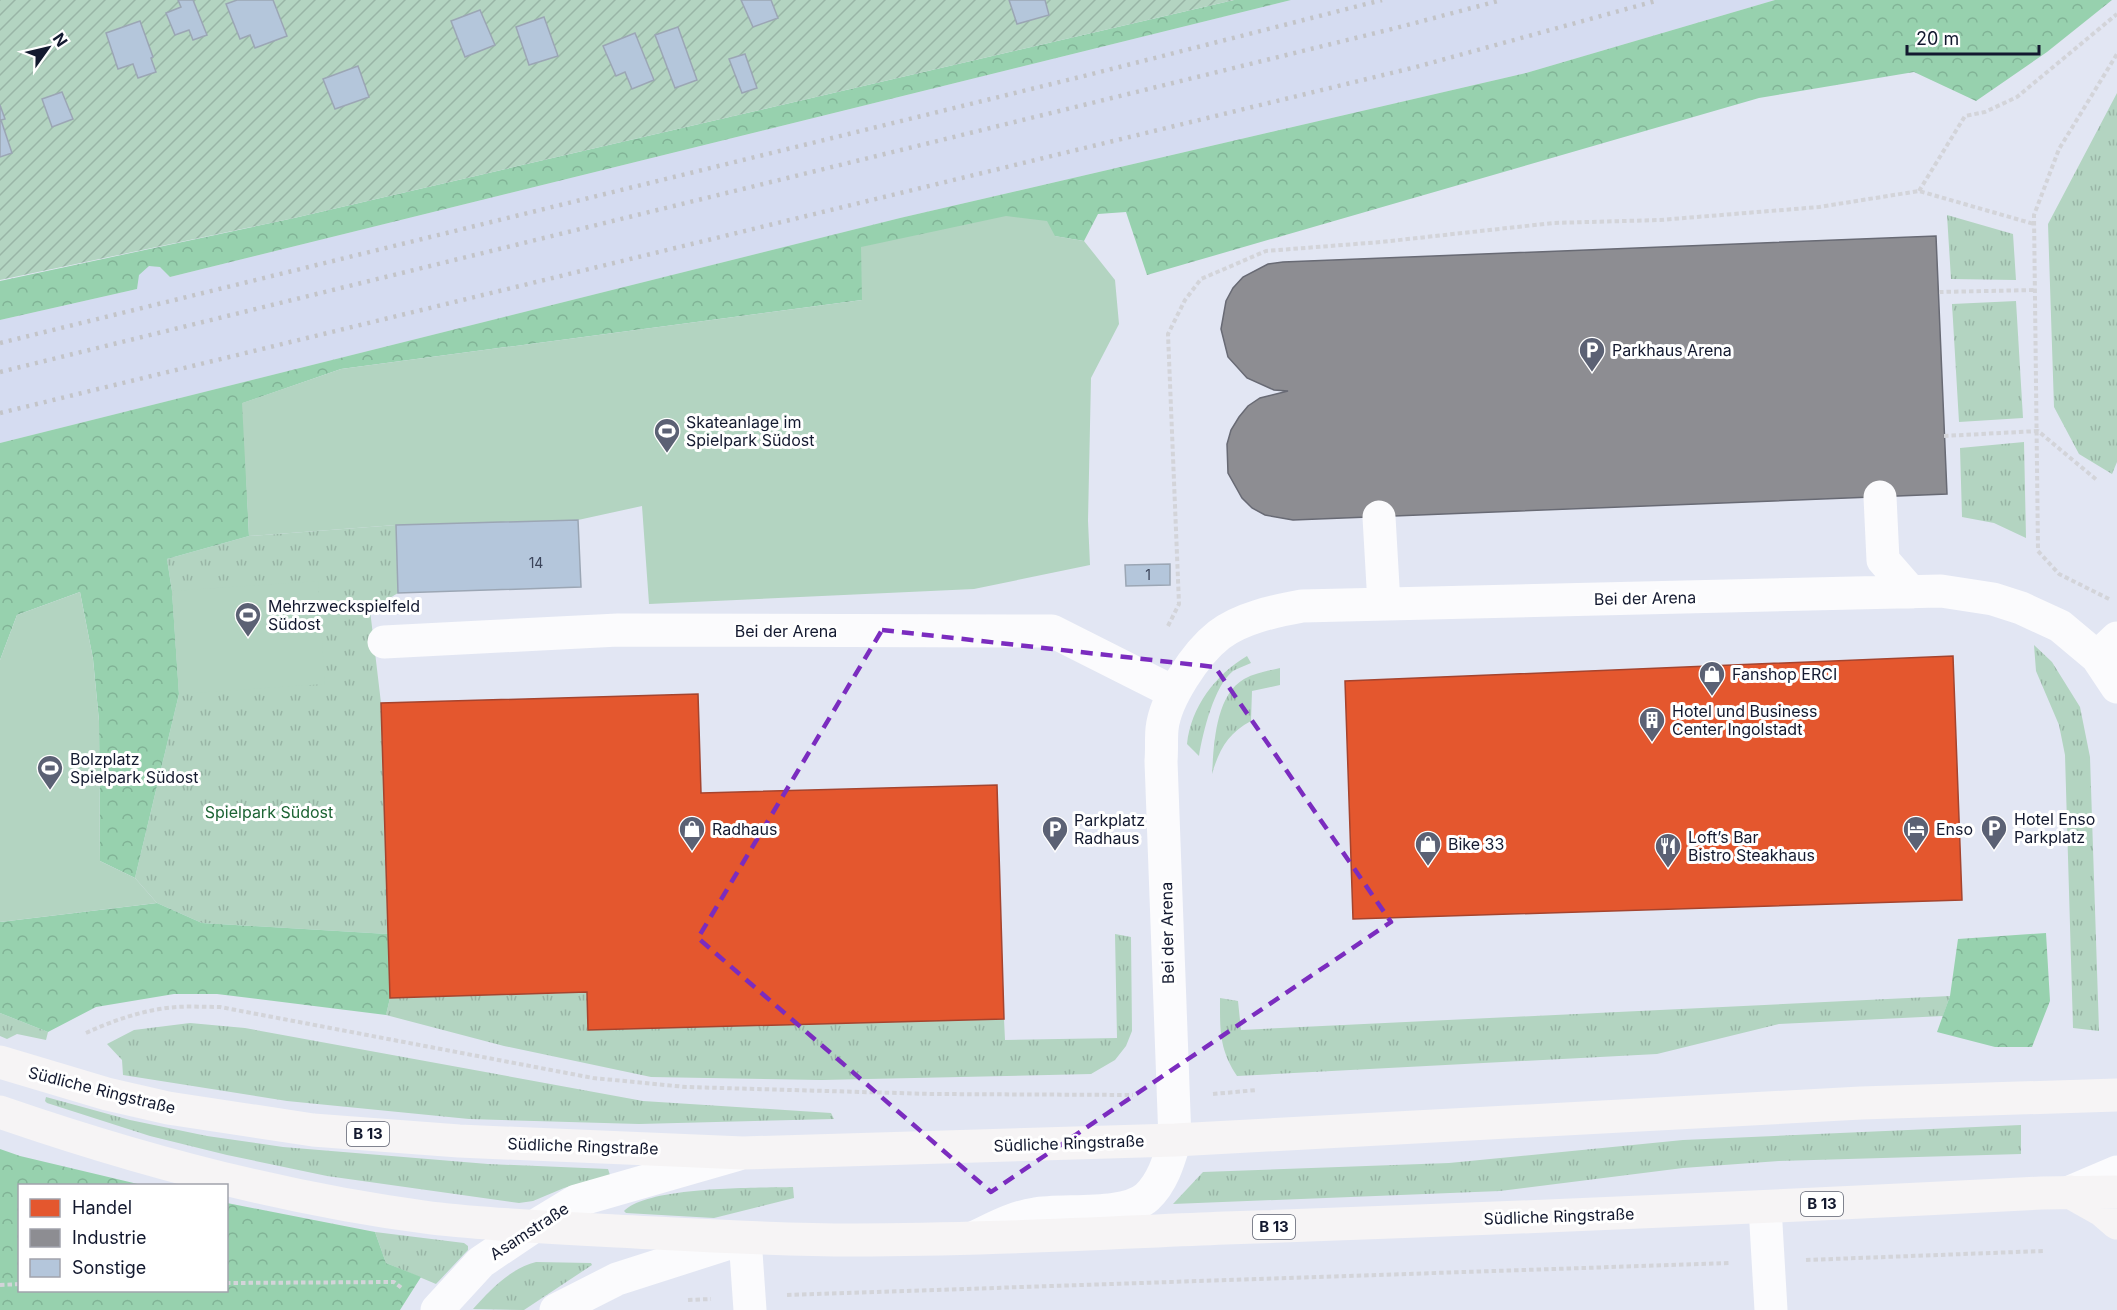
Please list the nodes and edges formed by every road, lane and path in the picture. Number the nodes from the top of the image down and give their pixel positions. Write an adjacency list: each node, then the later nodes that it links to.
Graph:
1 (2117, 14): 3 (path)
2 (2117, 54): 4 (path)
3 (1919, 191): 4 (path); 17 (path)
4 (2034, 224): 5 (path)
5 (2035, 290): 6 (path); 7 (path)
6 (1939, 292)
7 (2037, 430): 8 (path); 9 (path); 14 (path)
8 (1944, 436)
9 (2098, 481)
10 (1880, 496): 12 (street)
11 (1378, 517): 13 (street)
12 (1911, 592): 13 (street, Bei der Arena); 16 (street, Bei der Arena)
13 (1384, 604): 19 (street, Bei der Arena)
14 (2117, 607)
15 (384, 642): 17 (street, Bei der Arena)
16 (2107, 648): 18 (street, Bei der Arena)
17 (1145, 677): 19 (street, Bei der Arena)
18 (2117, 687)
19 (1173, 692): 25 (street, Bei der Arena)
20 (86, 1033): 22 (path)
21 (0, 1062): 26 (main road, Südliche Ringstraße / B 13)
22 (1054, 1096)
23 (2109, 1099): 25 (main road, Südliche Ringstraße / B 13)
24 (0, 1112): 32 (main road, Südliche Ringstraße / B 13)
25 (1175, 1140): 26 (main road, Südliche Ringstraße / B 13); 34 (street, Südliche Ringstraße)
26 (743, 1153): 32 (street, Asamstraße)
27 (2117, 1172): 28 (street, Südliche Ringstraße)
28 (2070, 1192): 29 (main road, Südliche Ringstraße / B 13); 30 (main road, Südliche Ringstraße / B 13); 31 (main road)
29 (2117, 1192)
30 (1765, 1207): 34 (main road, Südliche Ringstraße / B 13); 36 (street)
31 (2117, 1223)
32 (533, 1227): 33 (main road, Südliche Ringstraße / B 13); 43 (street, Asamstraße)
33 (745, 1238): 34 (main road, Südliche Ringstraße / B 13); 42 (street); 44 (street)
34 (975, 1238)
35 (2043, 1251): 36 (path)
36 (1768, 1262): 42 (path); 45 (street)
37 (394, 1282): 38 (path)
38 (228, 1283)
39 (18, 1284): 40 (path)
40 (0, 1285)
41 (680, 1301): 42 (path)
42 (750, 1303)
43 (437, 1310)
44 (556, 1310)
45 (1770, 1310)

